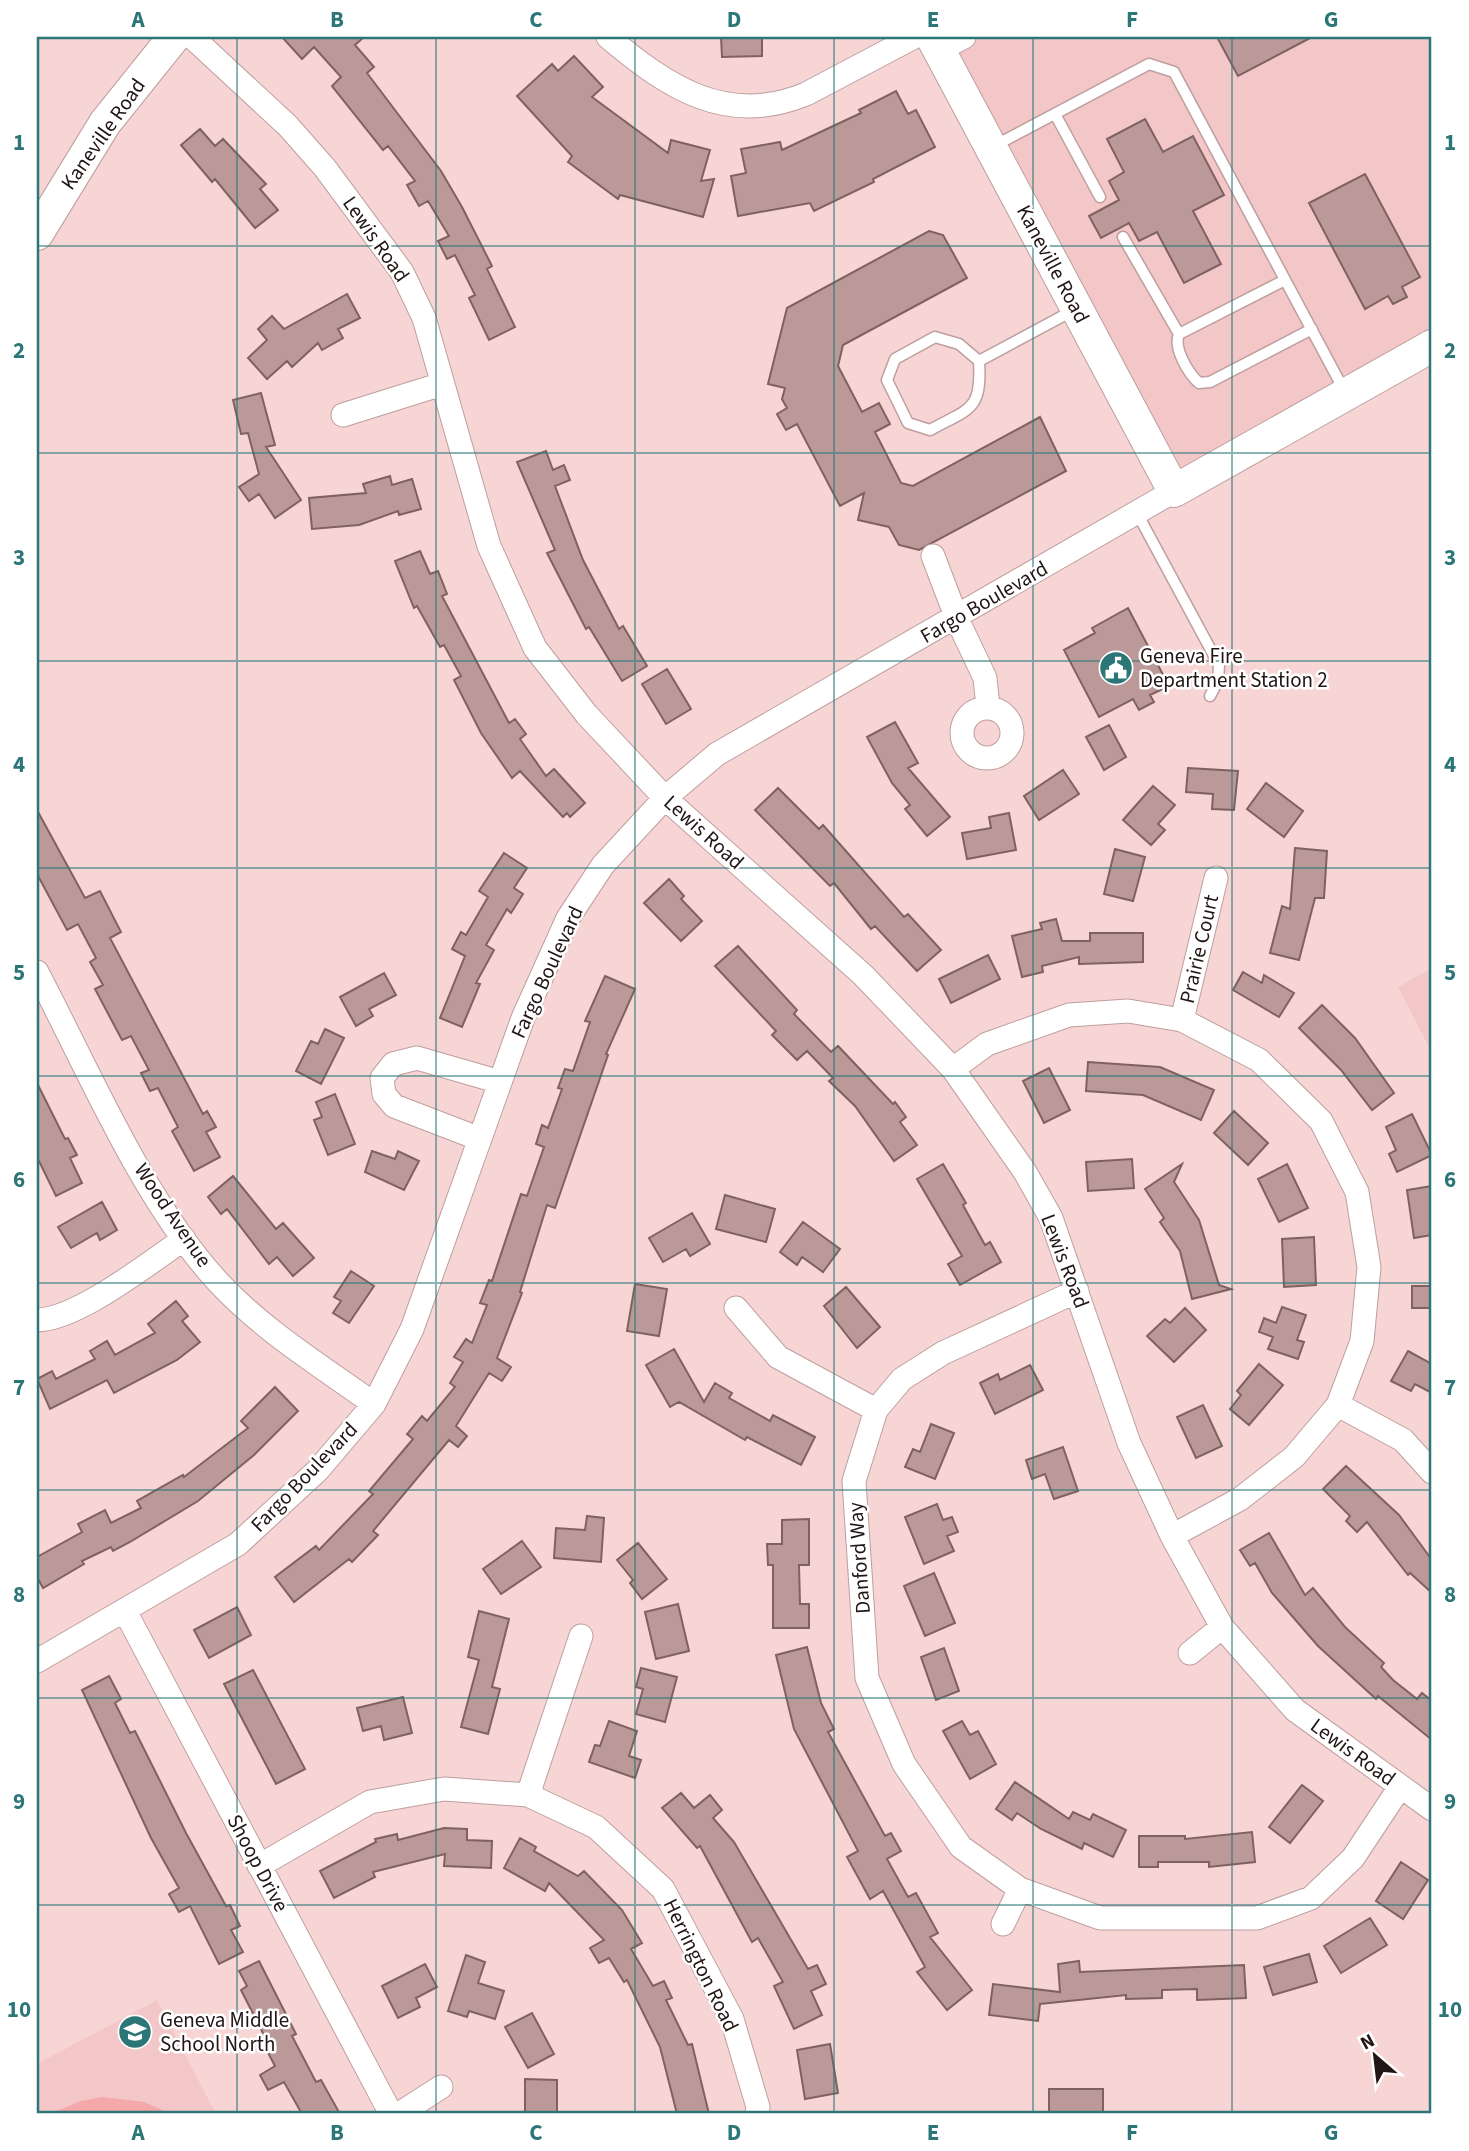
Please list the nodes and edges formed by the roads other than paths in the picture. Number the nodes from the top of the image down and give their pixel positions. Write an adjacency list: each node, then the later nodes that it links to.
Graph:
1 (174, 37): 8 (main road, Kaneville Road)
2 (192, 37): 16 (street, Lewis Road)
3 (608, 37): 4 (street)
4 (937, 40): 6 (main road, Kaneville Road)
5 (1055, 114): 6 (lane); 7 (lane); 10 (lane)
6 (991, 148): 11 (main road, Kaneville Road)
7 (1100, 197)
8 (37, 234)
9 (1123, 237): 13 (lane)
10 (1285, 280): 12 (lane); 13 (lane)
11 (1077, 309): 15 (lane); 19 (main road, Kaneville Road)
12 (1312, 329): 13 (lane); 17 (lane)
13 (1179, 334)
14 (1432, 346): 17 (main road, Fargo Boulevard)
15 (979, 361): 15 (lane)
16 (442, 384): 18 (street); 25 (street, Lewis Road)
17 (1346, 394): 19 (main road, Fargo Boulevard)
18 (343, 415)
19 (1174, 491): 20 (street, Fargo Boulevard)
20 (1137, 513): 22 (street, Fargo Boulevard); 23 (lane)
21 (933, 556): 22 (street)
22 (957, 619): 24 (street); 25 (street, Fargo Boulevard)
23 (1210, 696)
24 (988, 707)
25 (665, 798): 29 (street, Lewis Road); 30 (street, Fargo Boulevard)
26 (1216, 878): 28 (street, Prairie Court)
27 (37, 972): 32 (street, Wood Avenue)
28 (1182, 1020): 29 (street); 37 (street)
29 (953, 1069): 33 (street, Lewis Road)
30 (500, 1082): 31 (street, Fargo Boulevard); 31 (street)
31 (480, 1139): 36 (street, Fargo Boulevard)
32 (184, 1239): 35 (street); 36 (street, Wood Avenue)
33 (1077, 1291): 38 (street, Danford Way); 40 (street, Lewis Road)
34 (736, 1308): 38 (street)
35 (37, 1320)
36 (374, 1404): 41 (street, Fargo Boulevard)
37 (1338, 1405): 39 (street); 40 (street)
38 (876, 1410): 50 (street, Danford Way)
39 (1432, 1472)
40 (1172, 1536): 42 (street, Lewis Road)
41 (125, 1611): 45 (street, Fargo Boulevard); 49 (street, Shoop Drive)
42 (1222, 1627): 44 (street); 46 (street, Lewis Road)
43 (581, 1636): 47 (street)
44 (1190, 1653)
45 (37, 1661)
46 (1400, 1787): 48 (street, Lewis Road); 50 (street, Danford Way)
47 (528, 1795): 49 (street, Herrington Road); 55 (street, Herrington Road)
48 (1432, 1809)
49 (259, 1866): 53 (street, Shoop Drive)
50 (1020, 1889): 51 (street)
51 (1003, 1924)
52 (441, 2087): 54 (street)
53 (391, 2114)
54 (399, 2114)
55 (757, 2114)

